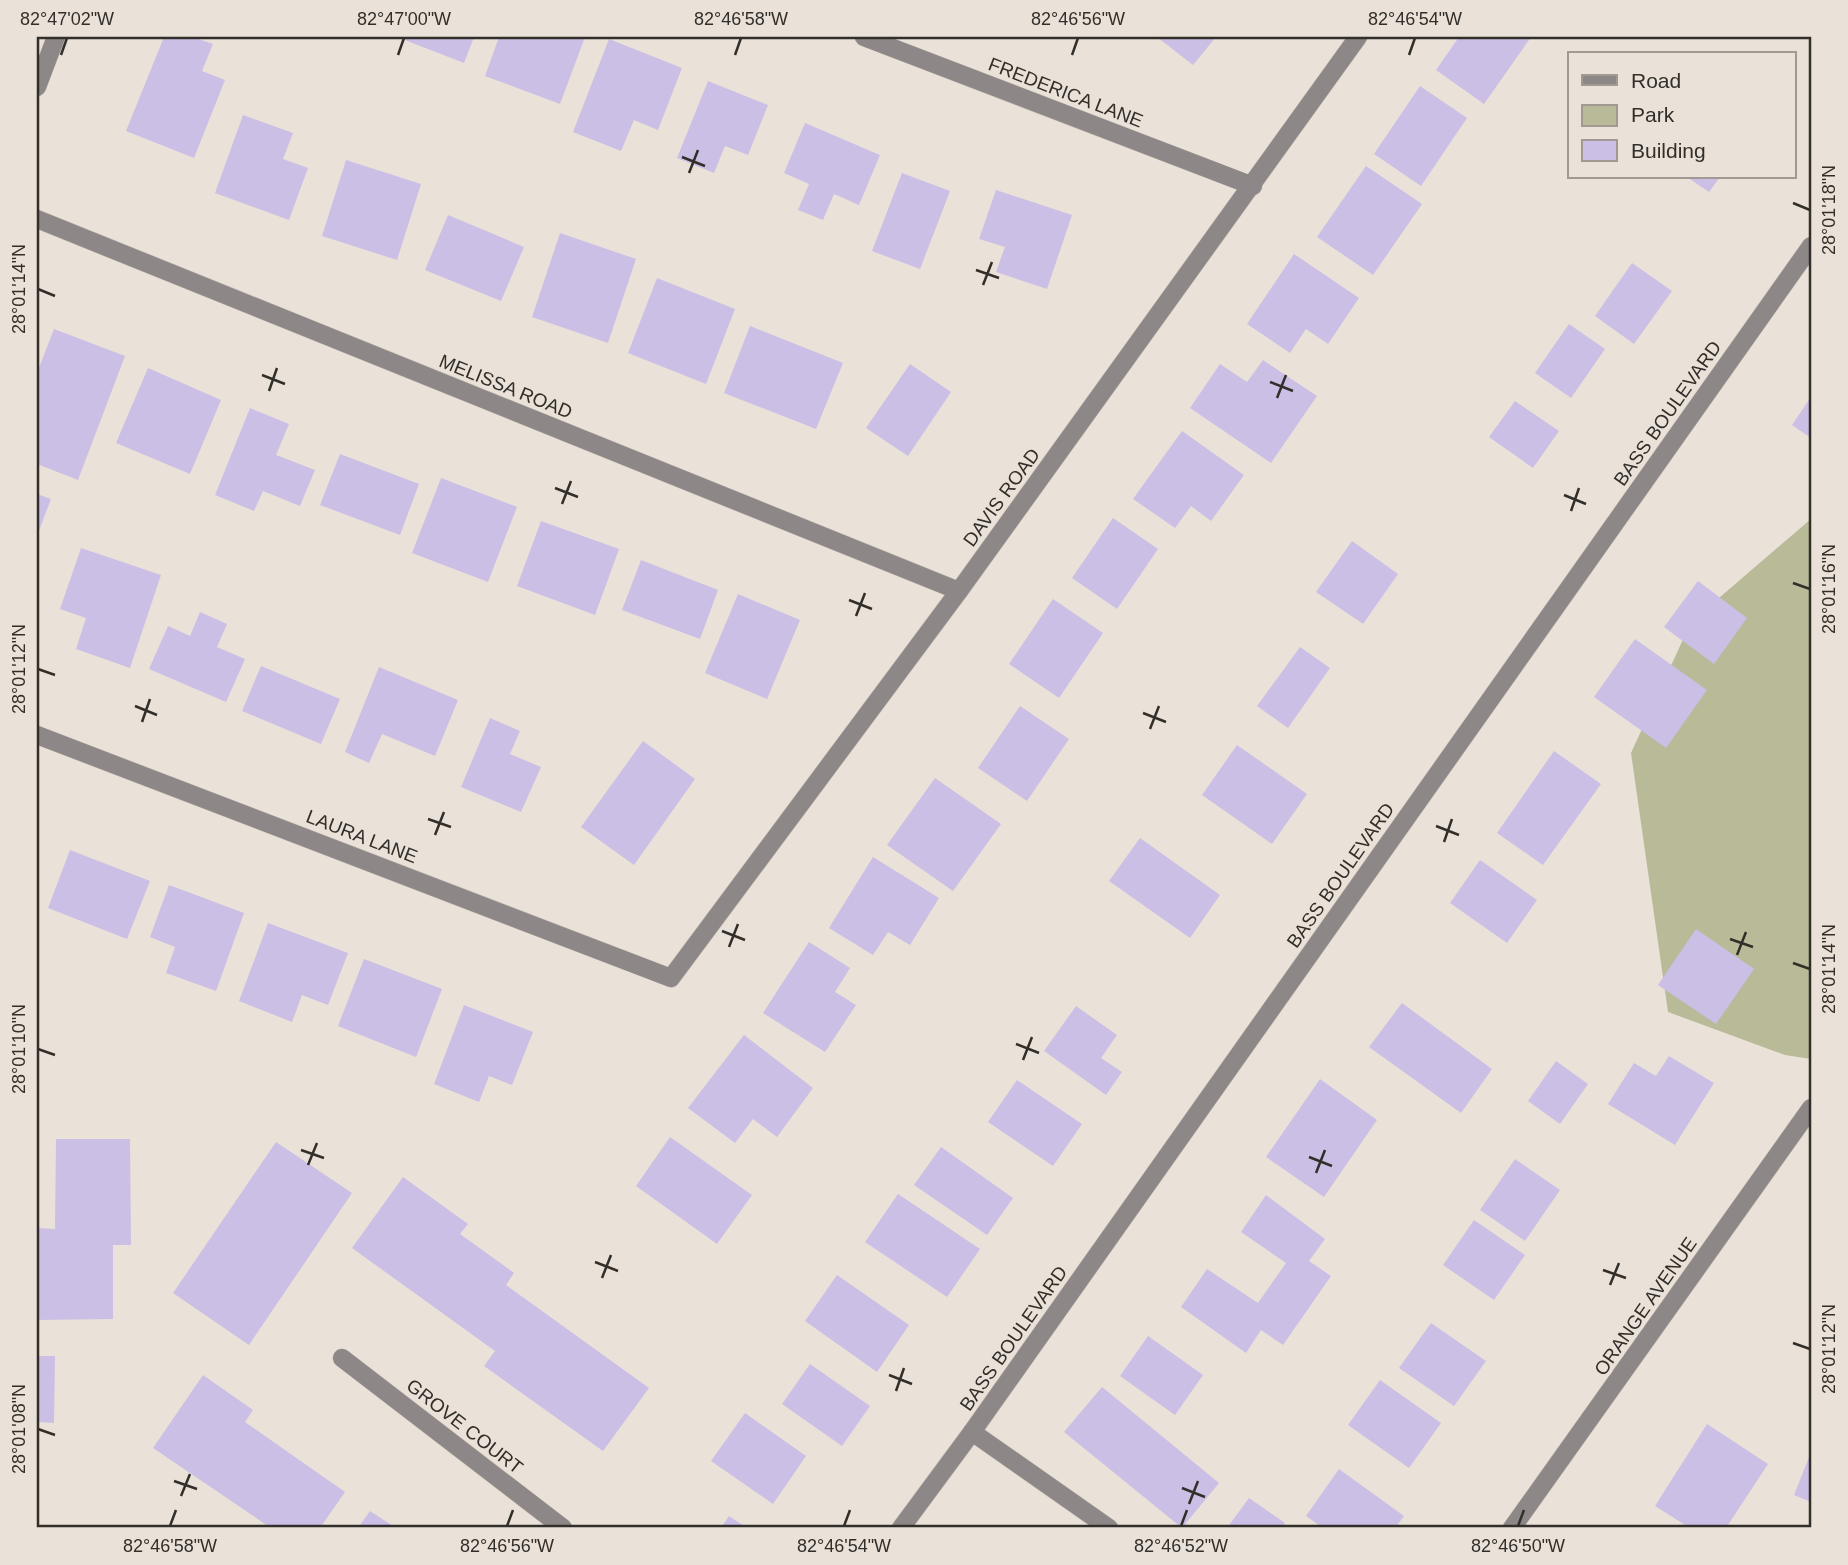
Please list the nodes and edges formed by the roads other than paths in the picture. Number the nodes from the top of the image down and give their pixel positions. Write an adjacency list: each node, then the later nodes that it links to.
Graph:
1 (55, 37): 4 (street)
2 (864, 37): 5 (street, FREDERICA LANE)
3 (1358, 37): 5 (street, DAVIS ROAD)
4 (37, 87)
5 (1253, 186): 8 (street, DAVIS ROAD)
6 (37, 219): 8 (street, MELISSA ROAD)
7 (1811, 246): 13 (street, BASS BOULEVARD)
8 (959, 591): 10 (street, DAVIS ROAD)
9 (37, 734): 10 (street, LAURA LANE)
10 (671, 978)
11 (1811, 1108): 17 (street, ORANGE AVENUE)
12 (342, 1358): 14 (street, GROVE COURT)
13 (972, 1432): 15 (street, BASS BOULEVARD); 16 (street)
14 (563, 1528)
15 (901, 1528)
16 (1109, 1528)
17 (1512, 1528)

